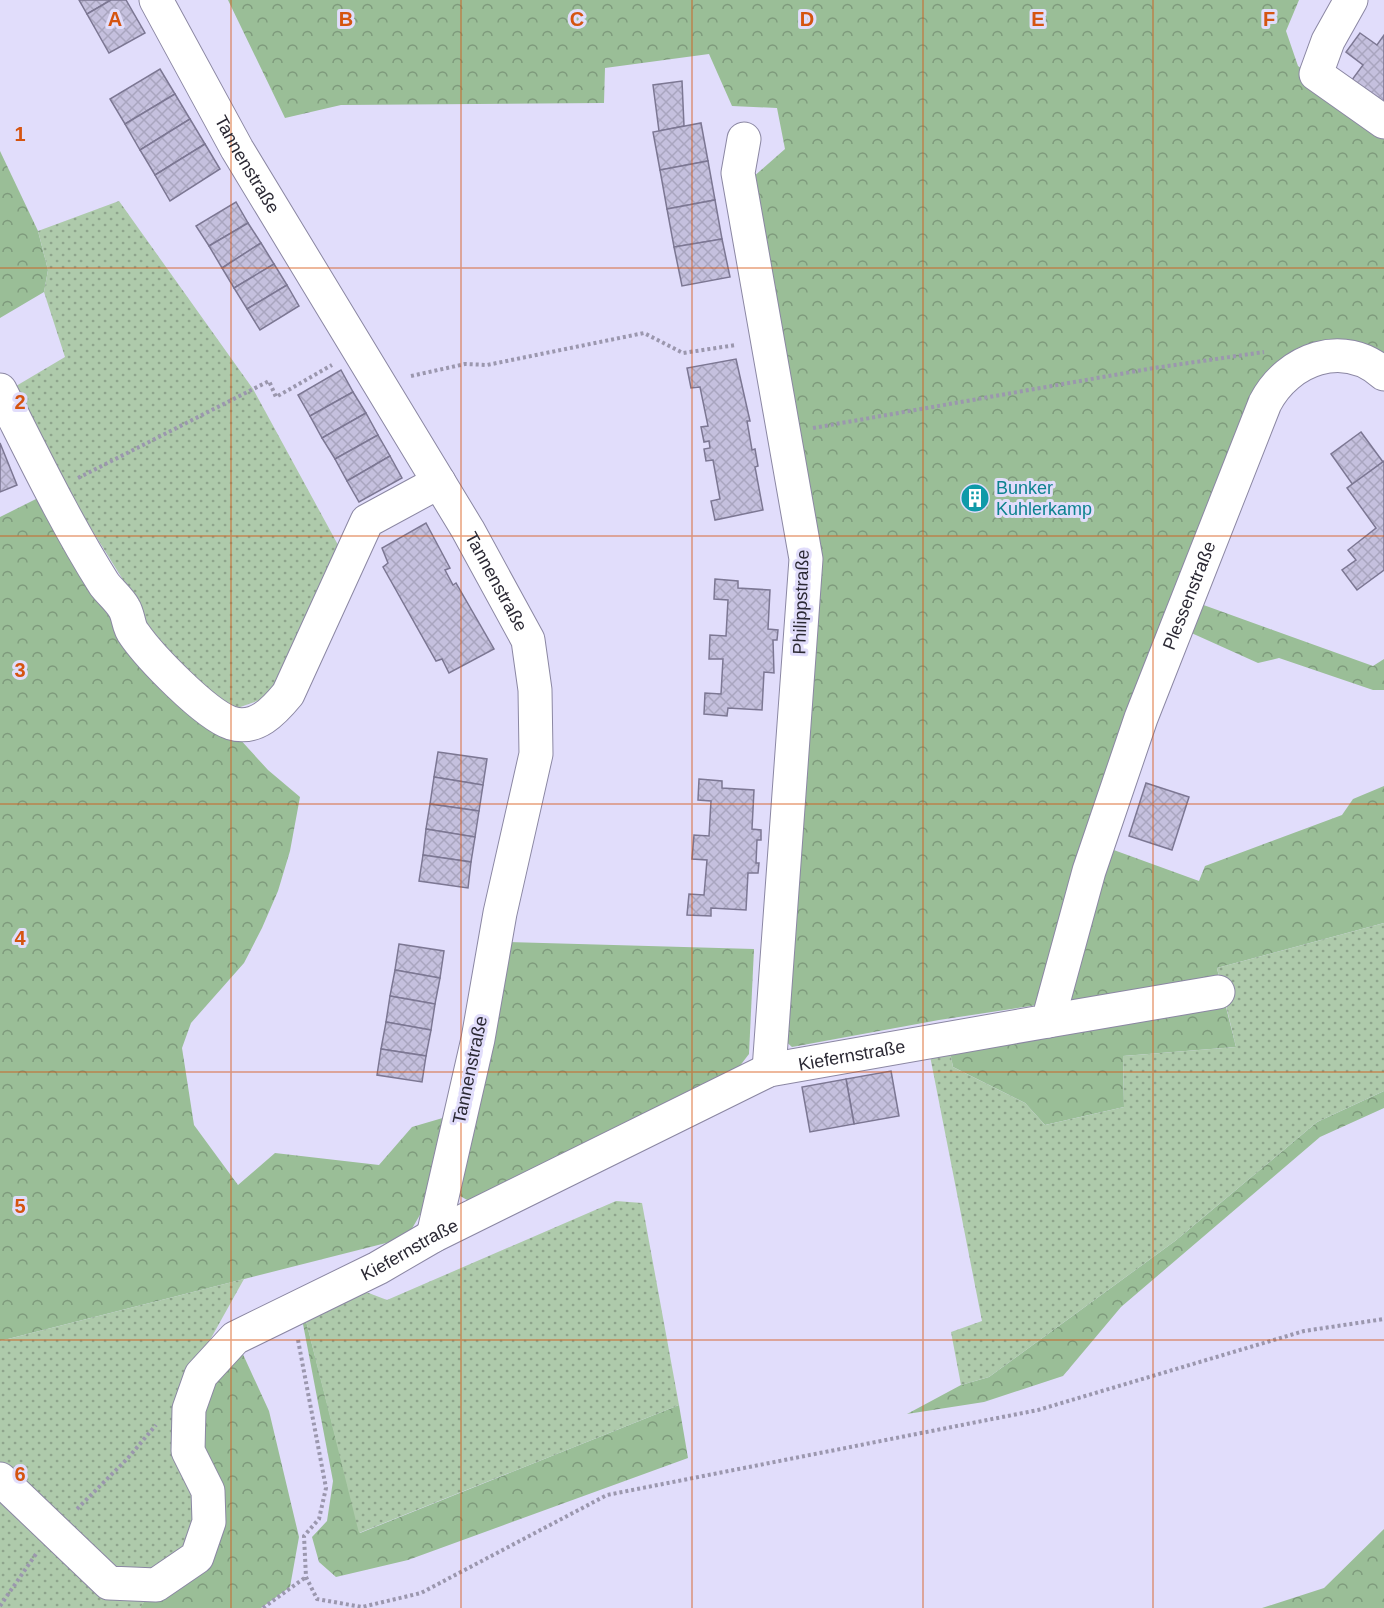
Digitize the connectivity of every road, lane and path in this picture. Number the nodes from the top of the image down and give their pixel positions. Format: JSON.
{"nodes":[{"id":1,"x":156,"y":0,"type":"edge"},
{"id":2,"x":1351,"y":0,"type":"edge"},
{"id":3,"x":1384,"y":122,"type":"edge"},
{"id":4,"x":744,"y":139,"type":"dead end"},
{"id":5,"x":766,"y":340,"type":"junction"},
{"id":6,"x":358,"y":349,"type":"junction"},
{"id":7,"x":1268,"y":351,"type":"dead end"},
{"id":8,"x":1384,"y":374,"type":"edge"},
{"id":9,"x":381,"y":386,"type":"junction"},
{"id":10,"x":0,"y":390,"type":"edge"},
{"id":11,"x":786,"y":433,"type":"junction"},
{"id":12,"x":438,"y":482,"type":"junction"},
{"id":13,"x":52,"y":491,"type":"junction"},
{"id":14,"x":1218,"y":992,"type":"dead end"},
{"id":15,"x":1048,"y":1021,"type":"junction"},
{"id":16,"x":769,"y":1070,"type":"junction"},
{"id":17,"x":433,"y":1236,"type":"junction"},
{"id":18,"x":292,"y":1310,"type":"junction"},
{"id":19,"x":1384,"y":1319,"type":"edge"},
{"id":20,"x":158,"y":1423,"type":"dead end"},
{"id":21,"x":0,"y":1479,"type":"edge"},
{"id":22,"x":54,"y":1528,"type":"junction"},
{"id":23,"x":306,"y":1577,"type":"junction"},
{"id":24,"x":0,"y":1606,"type":"edge"},
{"id":25,"x":263,"y":1608,"type":"edge"}],
"edges":[{"from":1,"to":6,"type":"street","name":"Tannenstraße"},
{"from":2,"to":3,"type":"street"},
{"from":4,"to":5,"type":"street","name":"Philippstraße"},
{"from":5,"to":9,"type":"path"},
{"from":5,"to":11,"type":"street","name":"Philippstraße"},
{"from":6,"to":9,"type":"street","name":"Tannenstraße"},
{"from":6,"to":13,"type":"path"},
{"from":7,"to":11,"type":"path"},
{"from":8,"to":15,"type":"street","name":"Plessenstraße"},
{"from":9,"to":12,"type":"street","name":"Tannenstraße"},
{"from":10,"to":13,"type":"street"},
{"from":11,"to":16,"type":"street","name":"Philippstraße"},
{"from":12,"to":13,"type":"street"},
{"from":12,"to":17,"type":"street","name":"Tannenstraße"},
{"from":14,"to":15,"type":"street","name":"Kiefernstraße"},
{"from":15,"to":16,"type":"street","name":"Kiefernstraße"},
{"from":16,"to":17,"type":"street","name":"Kiefernstraße"},
{"from":17,"to":18,"type":"street","name":"Kiefernstraße"},
{"from":18,"to":22,"type":"street","name":"Kiefernstraße"},
{"from":18,"to":23,"type":"path"},
{"from":19,"to":23,"type":"path"},
{"from":20,"to":22,"type":"path"},
{"from":21,"to":22,"type":"street","name":"Kiefernstraße"},
{"from":22,"to":24,"type":"path"},
{"from":23,"to":25,"type":"path"}]}
